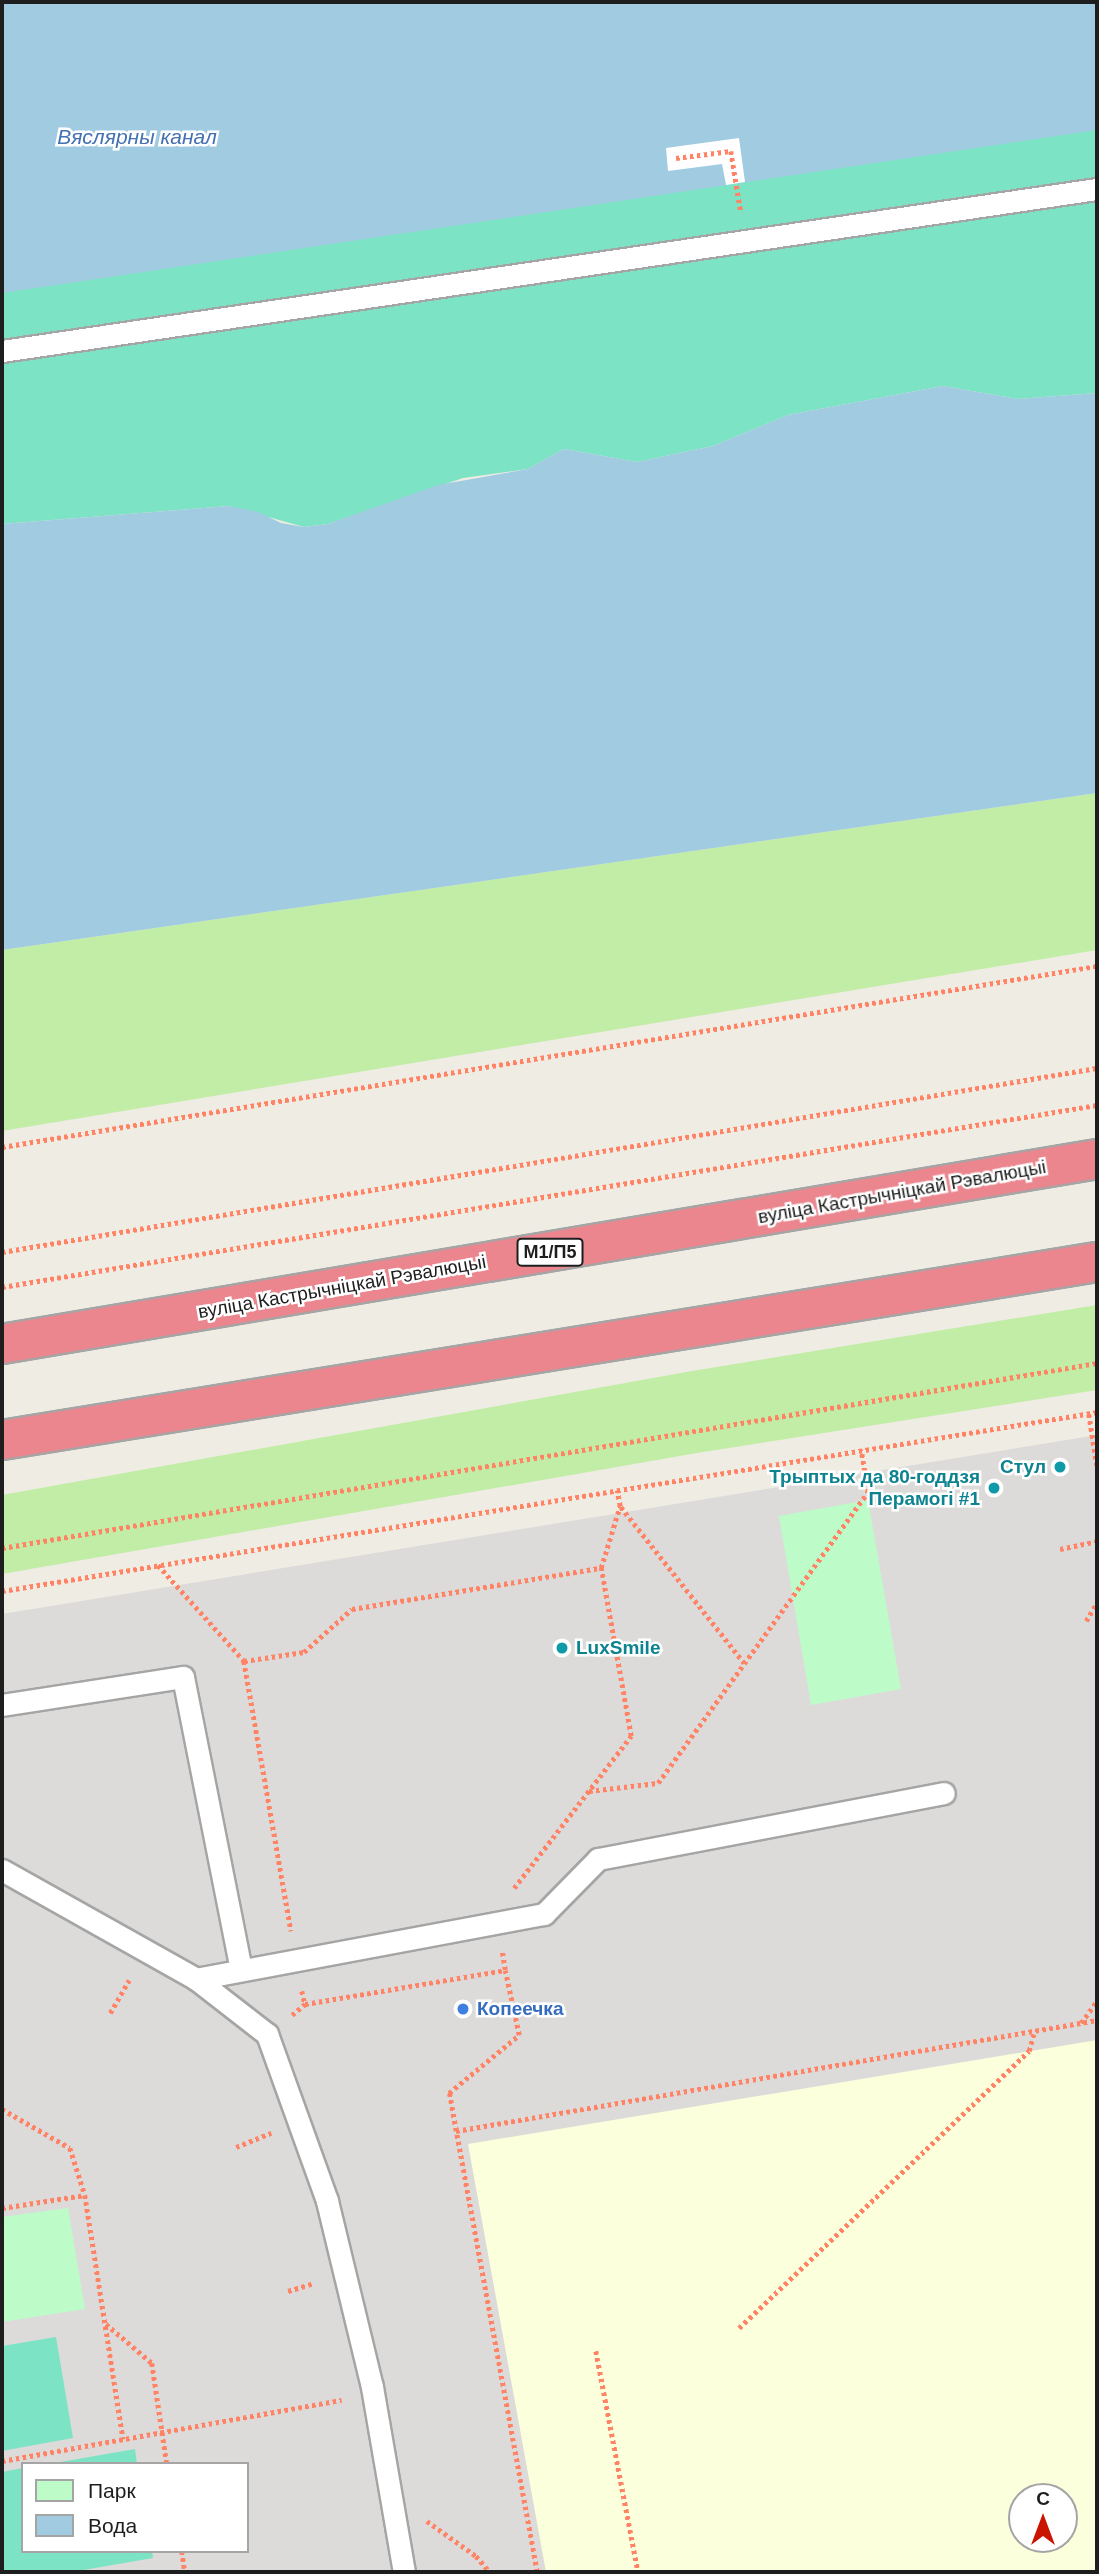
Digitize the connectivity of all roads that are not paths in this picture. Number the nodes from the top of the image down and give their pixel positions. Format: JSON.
{"nodes":[{"id":1,"x":1097,"y":189,"type":"edge"},
{"id":2,"x":2,"y":351,"type":"edge"},
{"id":3,"x":1097,"y":1159,"type":"edge"},
{"id":4,"x":1097,"y":1262,"type":"edge"},
{"id":5,"x":2,"y":1344,"type":"edge"},
{"id":6,"x":2,"y":1440,"type":"edge"},
{"id":7,"x":2,"y":1705,"type":"edge"},
{"id":8,"x":944,"y":1793,"type":"dead end"},
{"id":9,"x":2,"y":1870,"type":"edge"},
{"id":10,"x":241,"y":1969,"type":"junction"},
{"id":11,"x":196,"y":1979,"type":"junction"},
{"id":12,"x":404,"y":2572,"type":"edge"}],
"edges":[{"from":1,"to":2,"type":"lane"},
{"from":3,"to":5,"type":"highway","name":"вуліца Кастрычніцкай Рэвалюцыі","number":"М1/П5"},
{"from":4,"to":6,"type":"highway"},
{"from":7,"to":10,"type":"lane"},
{"from":8,"to":10,"type":"lane"},
{"from":9,"to":11,"type":"lane"},
{"from":10,"to":11,"type":"lane"},
{"from":11,"to":12,"type":"lane"}]}
